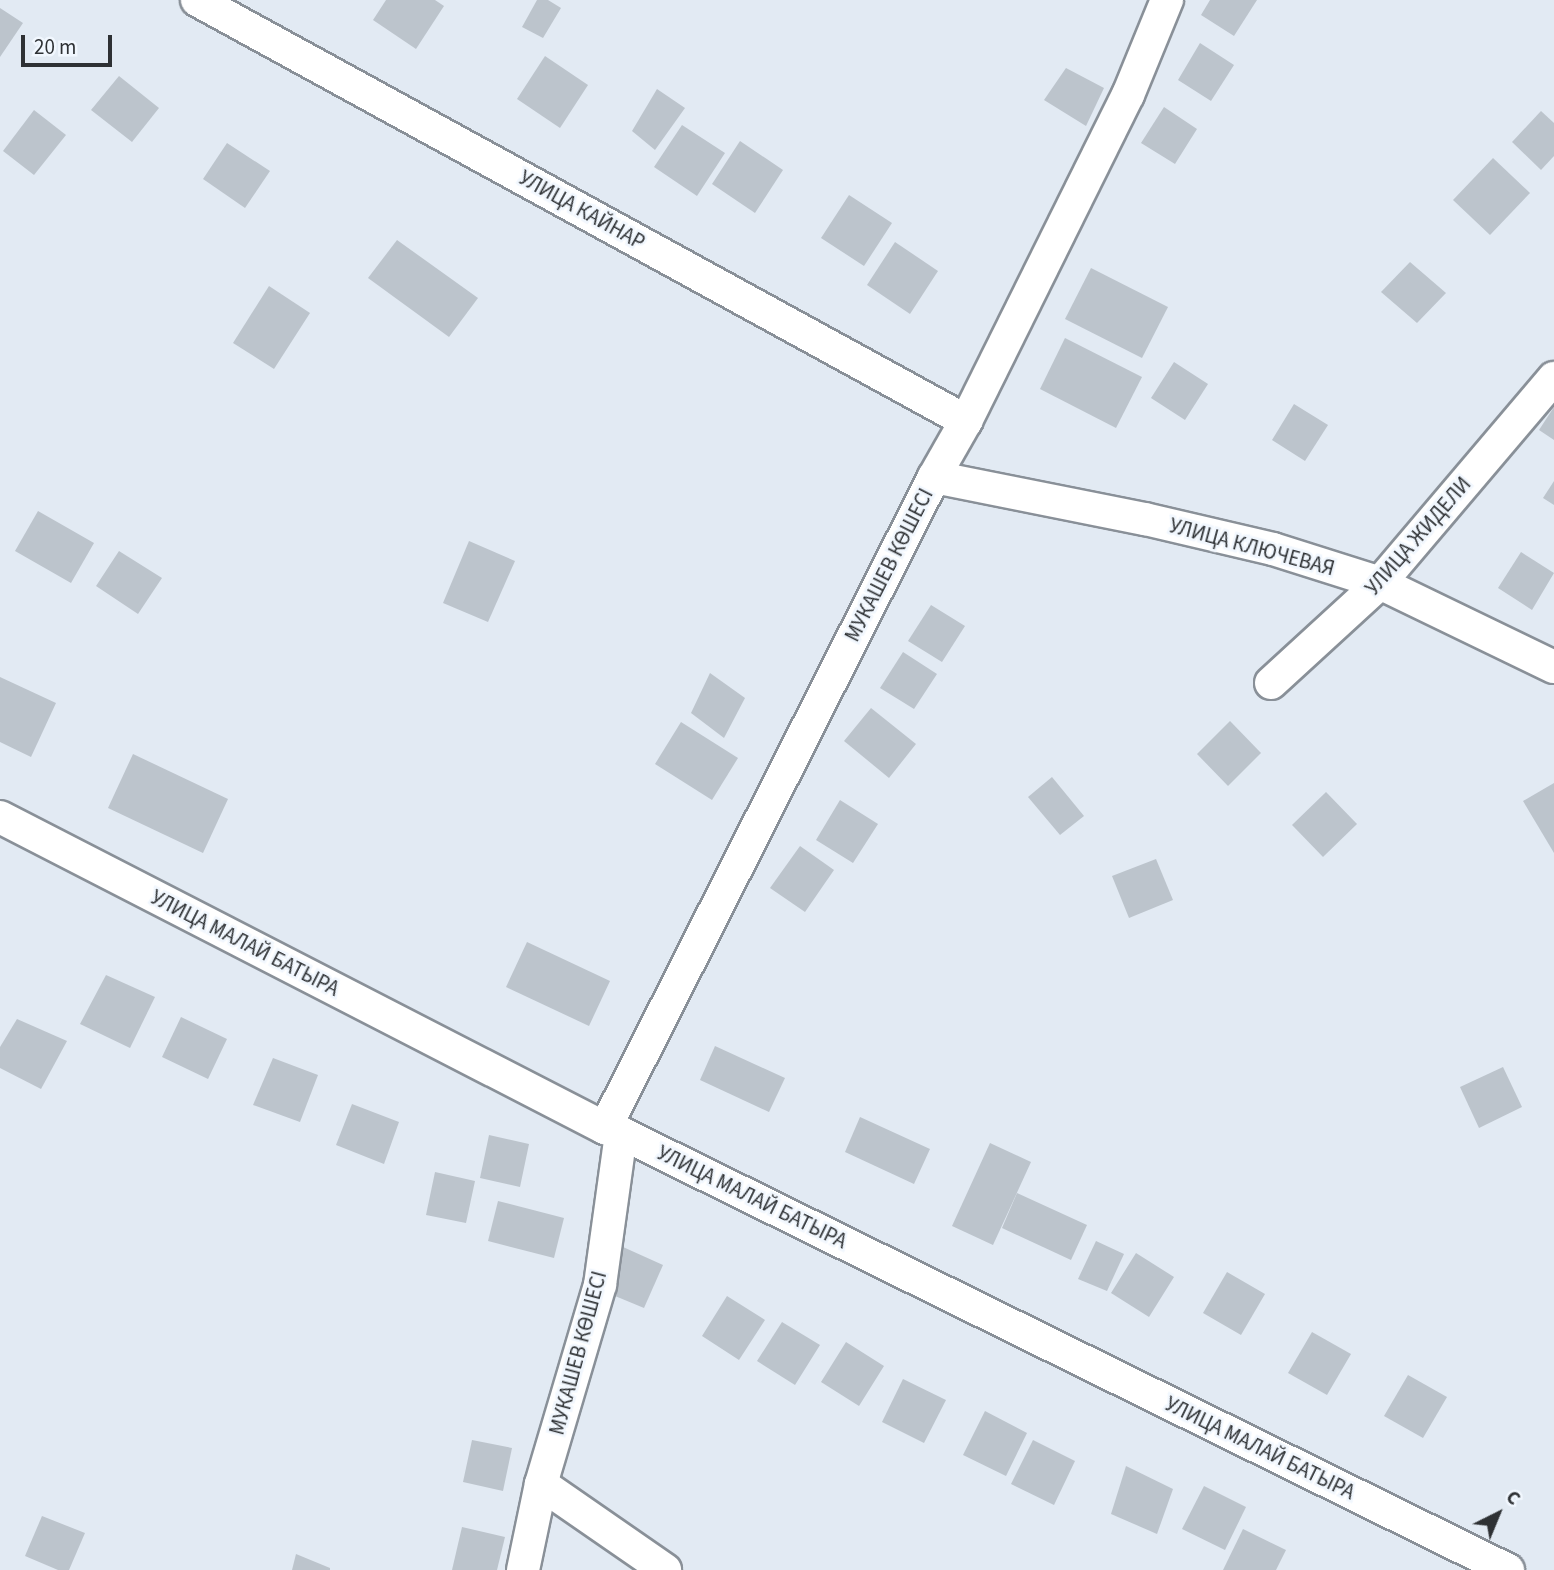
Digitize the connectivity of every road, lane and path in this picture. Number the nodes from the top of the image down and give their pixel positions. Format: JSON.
{"nodes":[{"id":1,"x":197,"y":0,"type":"edge"},
{"id":2,"x":1167,"y":0,"type":"edge"},
{"id":3,"x":1554,"y":378,"type":"edge"},
{"id":4,"x":966,"y":421,"type":"junction"},
{"id":5,"x":934,"y":477,"type":"junction"},
{"id":6,"x":1380,"y":583,"type":"junction"},
{"id":7,"x":1554,"y":667,"type":"edge"},
{"id":8,"x":1271,"y":683,"type":"dead end"},
{"id":9,"x":0,"y":817,"type":"edge"},
{"id":10,"x":612,"y":1130,"type":"junction"},
{"id":11,"x":541,"y":1484,"type":"junction"},
{"id":12,"x":523,"y":1570,"type":"edge"},
{"id":13,"x":665,"y":1570,"type":"edge"},
{"id":14,"x":1508,"y":1570,"type":"edge"}],
"edges":[{"from":1,"to":4,"type":"street","name":"УЛИЦА КАЙНАР"},
{"from":2,"to":4,"type":"street","name":"МУКАШЕВ КӨШЕСІ"},
{"from":3,"to":6,"type":"street","name":"УЛИЦА ЖИДЕЛИ"},
{"from":4,"to":5,"type":"street","name":"МУКАШЕВ КӨШЕСІ"},
{"from":5,"to":6,"type":"street","name":"УЛИЦА КЛЮЧЕВАЯ"},
{"from":5,"to":10,"type":"street","name":"МУКАШЕВ КӨШЕСІ"},
{"from":6,"to":7,"type":"street","name":"УЛИЦА КЛЮЧЕВАЯ"},
{"from":6,"to":8,"type":"street","name":"УЛИЦА ЖИДЕЛИ"},
{"from":9,"to":10,"type":"street","name":"УЛИЦА МАЛАЙ БАТЫРА"},
{"from":10,"to":11,"type":"street","name":"МУКАШЕВ КӨШЕСІ"},
{"from":10,"to":14,"type":"street","name":"УЛИЦА МАЛАЙ БАТЫРА"},
{"from":11,"to":12,"type":"street","name":"МУКАШЕВ КӨШЕСІ"},
{"from":11,"to":13,"type":"street"}]}
